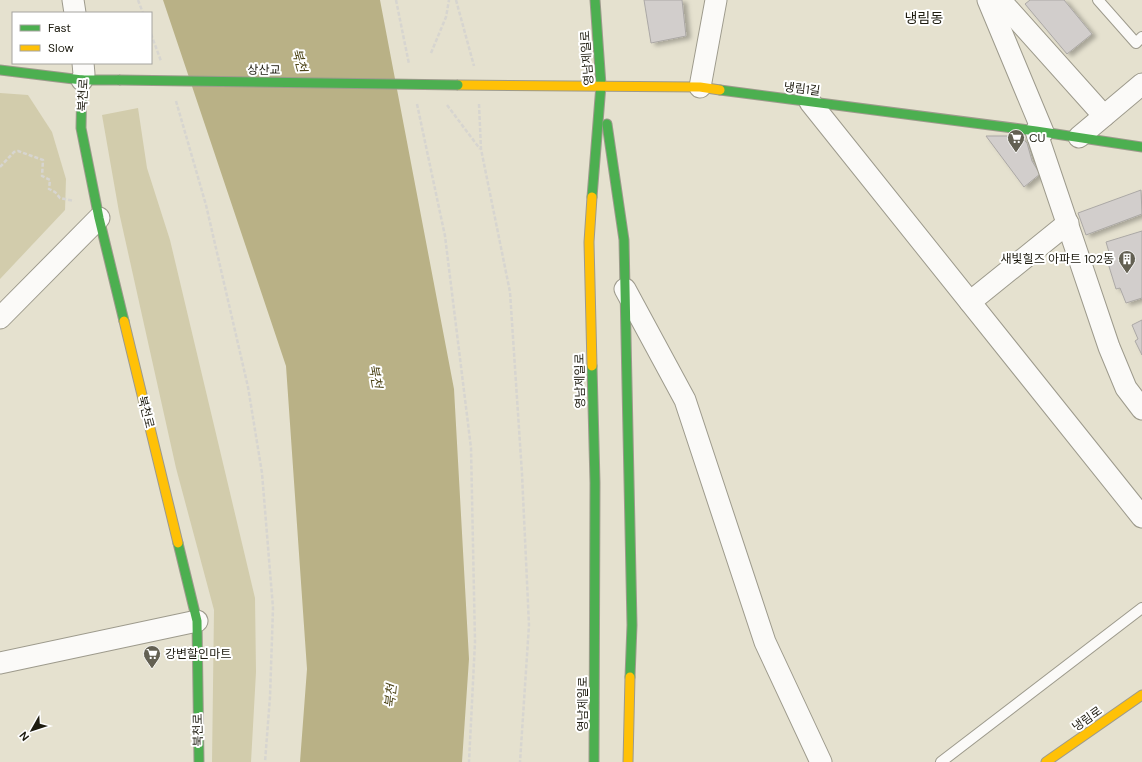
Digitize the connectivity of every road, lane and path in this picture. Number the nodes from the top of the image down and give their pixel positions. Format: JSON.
{"nodes":[{"id":1,"x":72,"y":0,"type":"edge"},
{"id":2,"x":138,"y":0,"type":"edge"},
{"id":3,"x":396,"y":0,"type":"edge"},
{"id":4,"x":449,"y":0,"type":"edge"},
{"id":5,"x":456,"y":0,"type":"edge"},
{"id":6,"x":595,"y":0,"type":"edge"},
{"id":7,"x":716,"y":0,"type":"edge"},
{"id":8,"x":998,"y":0,"type":"edge"},
{"id":9,"x":1098,"y":0,"type":"edge"},
{"id":10,"x":75,"y":12,"type":"edge"},
{"id":11,"x":143,"y":12,"type":"edge"},
{"id":12,"x":152,"y":37,"type":"edge"},
{"id":13,"x":1142,"y":37,"type":"edge"},
{"id":14,"x":432,"y":53,"type":"dead end"},
{"id":15,"x":162,"y":64,"type":"dead end"},
{"id":16,"x":410,"y":66,"type":"dead end"},
{"id":17,"x":0,"y":70,"type":"edge"},
{"id":18,"x":83,"y":71,"type":"edge"},
{"id":19,"x":479,"y":84,"type":"junction"},
{"id":20,"x":1142,"y":84,"type":"edge"},
{"id":21,"x":458,"y":85,"type":"joint"},
{"id":22,"x":602,"y":86,"type":"junction"},
{"id":23,"x":700,"y":87,"type":"junction"},
{"id":24,"x":173,"y":94,"type":"dead end"},
{"id":25,"x":416,"y":97,"type":"dead end"},
{"id":26,"x":443,"y":98,"type":"dead end"},
{"id":27,"x":810,"y":102,"type":"junction"},
{"id":28,"x":1104,"y":116,"type":"junction"},
{"id":29,"x":1040,"y":131,"type":"junction"},
{"id":30,"x":1079,"y":137,"type":"junction"},
{"id":31,"x":1142,"y":147,"type":"edge"},
{"id":32,"x":481,"y":149,"type":"junction"},
{"id":33,"x":0,"y":167,"type":"edge"},
{"id":34,"x":1068,"y":223,"type":"junction"},
{"id":35,"x":93,"y":225,"type":"junction"},
{"id":36,"x":625,"y":289,"type":"junction"},
{"id":37,"x":970,"y":302,"type":"junction"},
{"id":38,"x":0,"y":318,"type":"edge"},
{"id":39,"x":1142,"y":409,"type":"edge"},
{"id":40,"x":1142,"y":517,"type":"edge"},
{"id":41,"x":1142,"y":608,"type":"edge"},
{"id":42,"x":197,"y":621,"type":"junction"},
{"id":43,"x":0,"y":663,"type":"edge"},
{"id":44,"x":1142,"y":695,"type":"edge"},
{"id":45,"x":199,"y":762,"type":"edge"},
{"id":46,"x":265,"y":762,"type":"edge"},
{"id":47,"x":470,"y":762,"type":"edge"},
{"id":48,"x":520,"y":762,"type":"edge"},
{"id":49,"x":594,"y":762,"type":"edge"},
{"id":50,"x":628,"y":762,"type":"edge"},
{"id":51,"x":821,"y":762,"type":"edge"},
{"id":52,"x":940,"y":762,"type":"edge"},
{"id":53,"x":1046,"y":762,"type":"edge"}],
"edges":[{"from":1,"to":10,"type":"street"},
{"from":2,"to":11,"type":"path"},
{"from":3,"to":16,"type":"path"},
{"from":4,"to":14,"type":"path"},
{"from":5,"to":19,"type":"path"},
{"from":6,"to":22,"type":"street","name":"영남제일로"},
{"from":7,"to":23,"type":"street"},
{"from":8,"to":28,"type":"street"},
{"from":8,"to":29,"type":"street"},
{"from":9,"to":13,"type":"lane"},
{"from":12,"to":15,"type":"path"},
{"from":17,"to":18,"type":"street","name":"상산교"},
{"from":18,"to":21,"type":"street","name":"상산교","bridge":true},
{"from":18,"to":35,"type":"street","name":"북천로"},
{"from":19,"to":21,"type":"street","name":"냉림1길"},
{"from":19,"to":22,"type":"street","name":"냉림1길"},
{"from":19,"to":32,"type":"path"},
{"from":20,"to":28,"type":"street"},
{"from":22,"to":23,"type":"street","name":"냉림1길"},
{"from":22,"to":36,"type":"street"},
{"from":22,"to":49,"type":"street","name":"영남제일로"},
{"from":23,"to":27,"type":"street","name":"냉림1길"},
{"from":24,"to":46,"type":"path"},
{"from":25,"to":47,"type":"path"},
{"from":26,"to":32,"type":"path"},
{"from":27,"to":29,"type":"street","name":"냉림1길"},
{"from":27,"to":37,"type":"street"},
{"from":28,"to":30,"type":"street"},
{"from":29,"to":30,"type":"street","name":"냉림1길"},
{"from":29,"to":34,"type":"street"},
{"from":30,"to":31,"type":"street","name":"냉림1길"},
{"from":32,"to":48,"type":"path"},
{"from":33,"to":35,"type":"path"},
{"from":34,"to":37,"type":"street"},
{"from":34,"to":39,"type":"street"},
{"from":35,"to":38,"type":"street"},
{"from":35,"to":42,"type":"street","name":"북천로"},
{"from":36,"to":50,"type":"street"},
{"from":36,"to":51,"type":"street"},
{"from":37,"to":40,"type":"street"},
{"from":41,"to":52,"type":"lane"},
{"from":42,"to":43,"type":"street"},
{"from":42,"to":45,"type":"street","name":"북천로"},
{"from":44,"to":53,"type":"street","name":"냉림로"}]}
